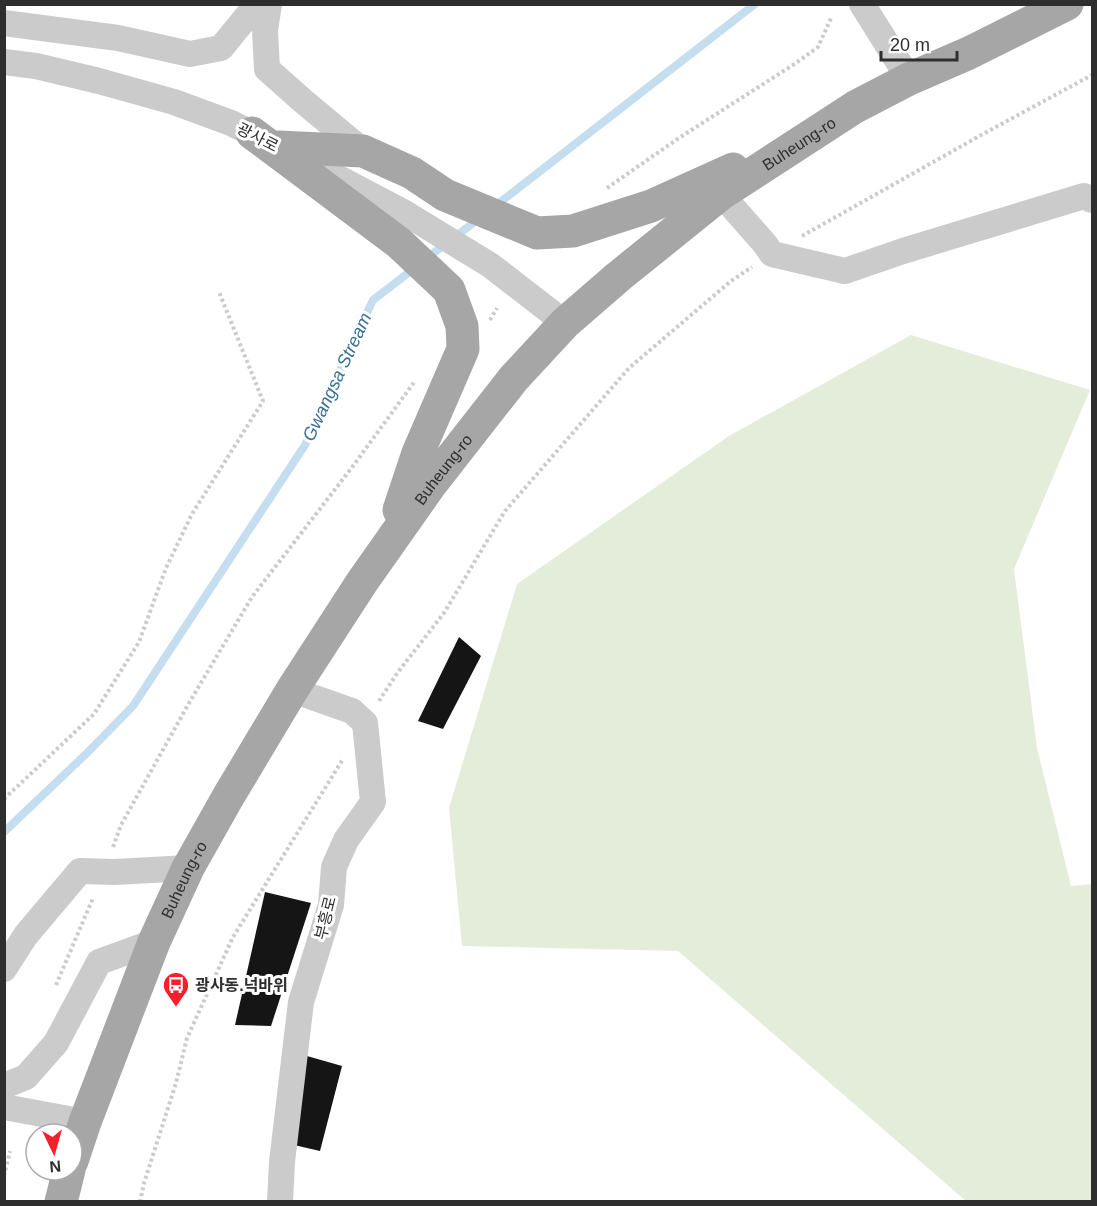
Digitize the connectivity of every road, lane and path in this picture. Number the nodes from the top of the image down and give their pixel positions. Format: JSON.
{"nodes":[{"id":1,"x":255,"y":4,"type":"edge"},
{"id":2,"x":269,"y":4,"type":"edge"},
{"id":3,"x":862,"y":4,"type":"edge"},
{"id":4,"x":1067,"y":4,"type":"edge"},
{"id":5,"x":832,"y":16,"type":"dead end"},
{"id":6,"x":4,"y":23,"type":"edge"},
{"id":7,"x":4,"y":63,"type":"edge"},
{"id":8,"x":1092,"y":75,"type":"edge"},
{"id":9,"x":909,"y":79,"type":"junction"},
{"id":10,"x":809,"y":136,"type":"junction"},
{"id":11,"x":265,"y":140,"type":"junction"},
{"id":12,"x":363,"y":151,"type":"junction"},
{"id":13,"x":602,"y":192,"type":"dead end"},
{"id":14,"x":721,"y":194,"type":"junction"},
{"id":15,"x":1092,"y":200,"type":"edge"},
{"id":16,"x":402,"y":228,"type":"junction"},
{"id":17,"x":772,"y":254,"type":"junction"},
{"id":18,"x":219,"y":292,"type":"dead end"},
{"id":19,"x":497,"y":308,"type":"dead end"},
{"id":20,"x":565,"y":322,"type":"junction"},
{"id":21,"x":488,"y":323,"type":"dead end"},
{"id":22,"x":416,"y":380,"type":"dead end"},
{"id":23,"x":387,"y":546,"type":"junction"},
{"id":24,"x":292,"y":690,"type":"junction"},
{"id":25,"x":364,"y":723,"type":"junction"},
{"id":26,"x":4,"y":799,"type":"edge"},
{"id":27,"x":188,"y":868,"type":"junction"},
{"id":28,"x":103,"y":872,"type":"junction"},
{"id":29,"x":154,"y":942,"type":"junction"},
{"id":30,"x":4,"y":969,"type":"edge"},
{"id":31,"x":52,"y":992,"type":"dead end"},
{"id":32,"x":4,"y":1086,"type":"edge"},
{"id":33,"x":4,"y":1107,"type":"edge"},
{"id":34,"x":85,"y":1122,"type":"junction"},
{"id":35,"x":84,"y":1125,"type":"edge"},
{"id":36,"x":10,"y":1151,"type":"dead end"},
{"id":37,"x":4,"y":1176,"type":"edge"},
{"id":38,"x":66,"y":1182,"type":"edge"},
{"id":39,"x":61,"y":1202,"type":"edge"},
{"id":40,"x":140,"y":1202,"type":"edge"},
{"id":41,"x":280,"y":1202,"type":"edge"}],
"edges":[{"from":1,"to":6,"type":"street"},
{"from":2,"to":12,"type":"street"},
{"from":3,"to":9,"type":"street"},
{"from":4,"to":9,"type":"main road","name":"Buheung-ro"},
{"from":5,"to":13,"type":"path"},
{"from":7,"to":11,"type":"street","name":"광사로"},
{"from":8,"to":17,"type":"path"},
{"from":9,"to":10,"type":"main road","name":"Buheung-ro"},
{"from":10,"to":12,"type":"main road"},
{"from":10,"to":14,"type":"main road","name":"Buheung-ro"},
{"from":11,"to":12,"type":"main road"},
{"from":11,"to":16,"type":"main road"},
{"from":14,"to":17,"type":"street"},
{"from":14,"to":20,"type":"main road","name":"Buheung-ro"},
{"from":15,"to":17,"type":"street"},
{"from":16,"to":20,"type":"street"},
{"from":16,"to":23,"type":"main road"},
{"from":17,"to":25,"type":"path"},
{"from":18,"to":26,"type":"path"},
{"from":19,"to":21,"type":"path"},
{"from":20,"to":23,"type":"main road","name":"Buheung-ro"},
{"from":22,"to":28,"type":"path"},
{"from":23,"to":24,"type":"main road","name":"Buheung-ro"},
{"from":24,"to":25,"type":"street"},
{"from":24,"to":27,"type":"main road","name":"Buheung-ro"},
{"from":25,"to":40,"type":"path"},
{"from":25,"to":41,"type":"street","name":"부흥로"},
{"from":27,"to":28,"type":"street"},
{"from":27,"to":29,"type":"main road","name":"Buheung-ro"},
{"from":28,"to":30,"type":"street"},
{"from":28,"to":31,"type":"path"},
{"from":29,"to":32,"type":"street"},
{"from":29,"to":34,"type":"main road","name":"Buheung-ro"},
{"from":33,"to":34,"type":"street"},
{"from":34,"to":35,"type":"main road","name":"Buheung-ro"},
{"from":36,"to":37,"type":"path"},
{"from":38,"to":39,"type":"main road"}]}
